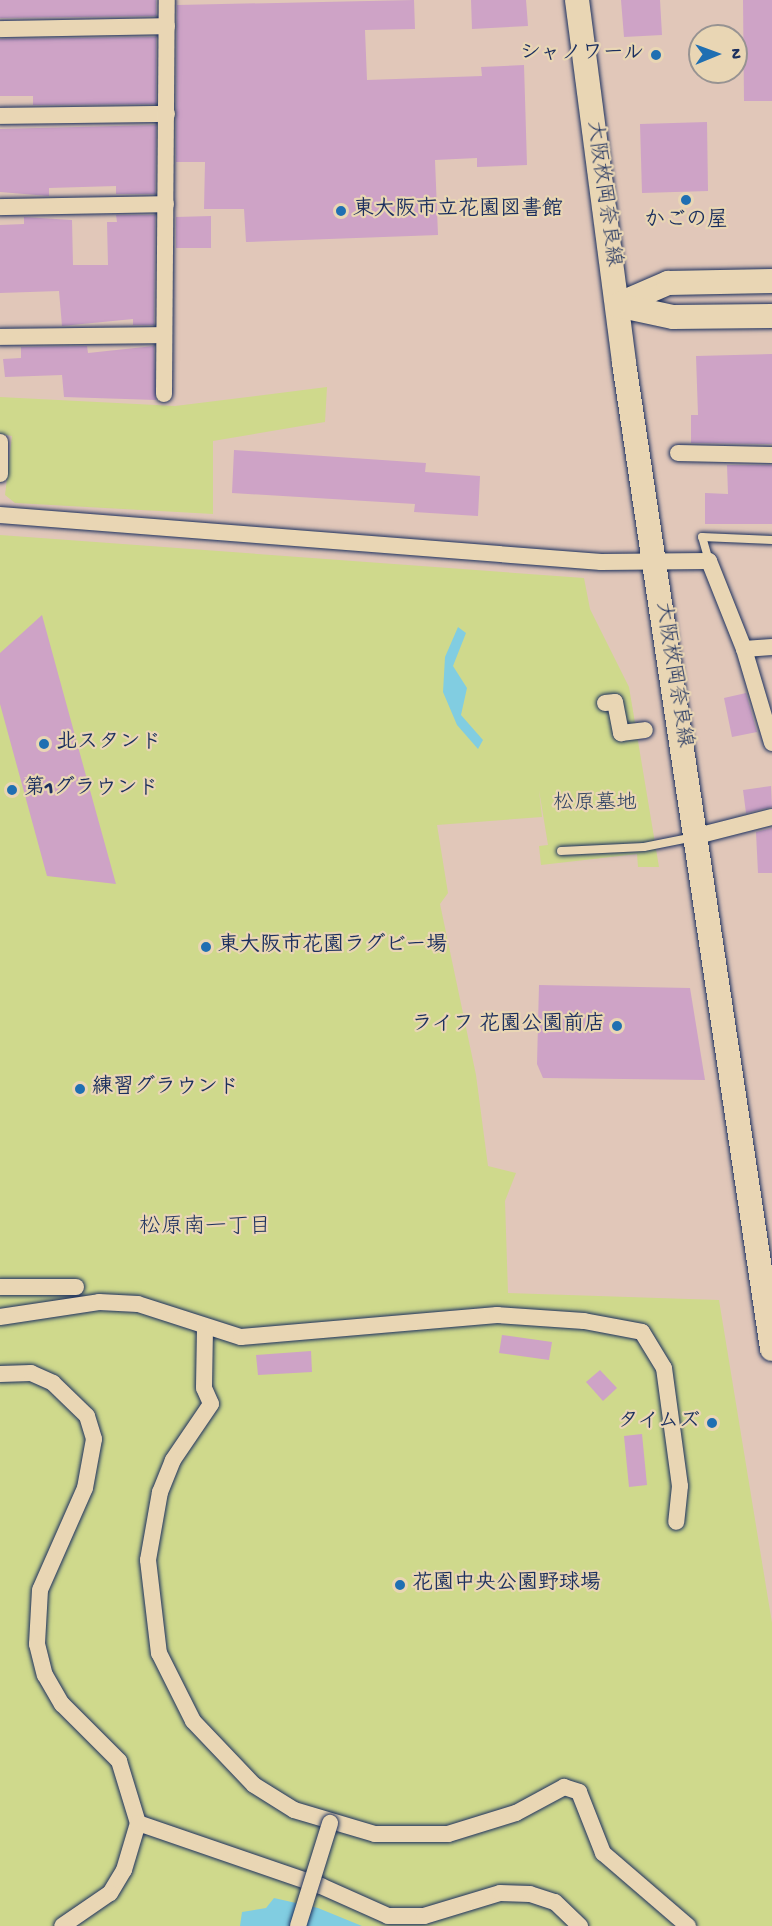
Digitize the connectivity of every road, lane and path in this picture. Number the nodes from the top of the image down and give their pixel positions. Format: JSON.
{"nodes":[{"id":1,"x":167,"y":0,"type":"edge"},
{"id":2,"x":577,"y":0,"type":"edge"},
{"id":3,"x":167,"y":26,"type":"junction"},
{"id":4,"x":0,"y":29,"type":"edge"},
{"id":5,"x":167,"y":114,"type":"junction"},
{"id":6,"x":0,"y":116,"type":"edge"},
{"id":7,"x":166,"y":204,"type":"junction"},
{"id":8,"x":0,"y":207,"type":"edge"},
{"id":9,"x":772,"y":280,"type":"edge"},
{"id":10,"x":617,"y":304,"type":"junction"},
{"id":11,"x":772,"y":316,"type":"edge"},
{"id":12,"x":164,"y":335,"type":"junction"},
{"id":13,"x":0,"y":337,"type":"edge"},
{"id":14,"x":164,"y":394,"type":"dead end"},
{"id":15,"x":0,"y":442,"type":"edge"},
{"id":16,"x":678,"y":453,"type":"dead end"},
{"id":17,"x":772,"y":455,"type":"edge"},
{"id":18,"x":0,"y":474,"type":"edge"},
{"id":19,"x":0,"y":515,"type":"edge"},
{"id":20,"x":772,"y":540,"type":"edge"},
{"id":21,"x":709,"y":561,"type":"junction"},
{"id":22,"x":654,"y":563,"type":"junction"},
{"id":23,"x":772,"y":647,"type":"edge"},
{"id":24,"x":744,"y":650,"type":"junction"},
{"id":25,"x":605,"y":703,"type":"dead end"},
{"id":26,"x":645,"y":729,"type":"dead end"},
{"id":27,"x":772,"y":743,"type":"edge"},
{"id":28,"x":772,"y":817,"type":"edge"},
{"id":29,"x":697,"y":836,"type":"junction"},
{"id":30,"x":561,"y":851,"type":"dead end"},
{"id":31,"x":0,"y":1287,"type":"edge"},
{"id":32,"x":76,"y":1287,"type":"dead end"},
{"id":33,"x":0,"y":1317,"type":"edge"},
{"id":34,"x":205,"y":1329,"type":"junction"},
{"id":35,"x":772,"y":1349,"type":"edge"},
{"id":36,"x":0,"y":1374,"type":"edge"},
{"id":37,"x":676,"y":1522,"type":"dead end"},
{"id":38,"x":138,"y":1823,"type":"junction"},
{"id":39,"x":330,"y":1823,"type":"junction"},
{"id":40,"x":62,"y":1926,"type":"edge"},
{"id":41,"x":298,"y":1926,"type":"edge"},
{"id":42,"x":580,"y":1926,"type":"edge"},
{"id":43,"x":688,"y":1926,"type":"edge"}],
"edges":[{"from":1,"to":3,"type":"street"},
{"from":2,"to":10,"type":"main road","name":"大阪枚岡奈良線"},
{"from":3,"to":4,"type":"street"},
{"from":3,"to":5,"type":"street"},
{"from":5,"to":6,"type":"street"},
{"from":5,"to":7,"type":"street"},
{"from":7,"to":8,"type":"street"},
{"from":7,"to":12,"type":"street"},
{"from":9,"to":10,"type":"main road"},
{"from":10,"to":11,"type":"main road"},
{"from":10,"to":22,"type":"main road","name":"大阪枚岡奈良線"},
{"from":12,"to":13,"type":"street"},
{"from":12,"to":14,"type":"street"},
{"from":15,"to":18,"type":"street"},
{"from":16,"to":17,"type":"street"},
{"from":19,"to":22,"type":"street"},
{"from":20,"to":21,"type":"lane"},
{"from":21,"to":22,"type":"street"},
{"from":21,"to":24,"type":"street"},
{"from":22,"to":29,"type":"main road","name":"大阪枚岡奈良線"},
{"from":23,"to":24,"type":"street"},
{"from":24,"to":27,"type":"street"},
{"from":25,"to":26,"type":"street"},
{"from":28,"to":29,"type":"street"},
{"from":29,"to":30,"type":"lane"},
{"from":29,"to":35,"type":"main road","name":"大阪枚岡奈良線"},
{"from":31,"to":32,"type":"street"},
{"from":33,"to":34,"type":"street"},
{"from":34,"to":37,"type":"street"},
{"from":34,"to":39,"type":"street"},
{"from":36,"to":38,"type":"street"},
{"from":38,"to":40,"type":"street"},
{"from":38,"to":42,"type":"street"},
{"from":39,"to":41,"type":"street","bridge":true},
{"from":39,"to":43,"type":"street"}]}
